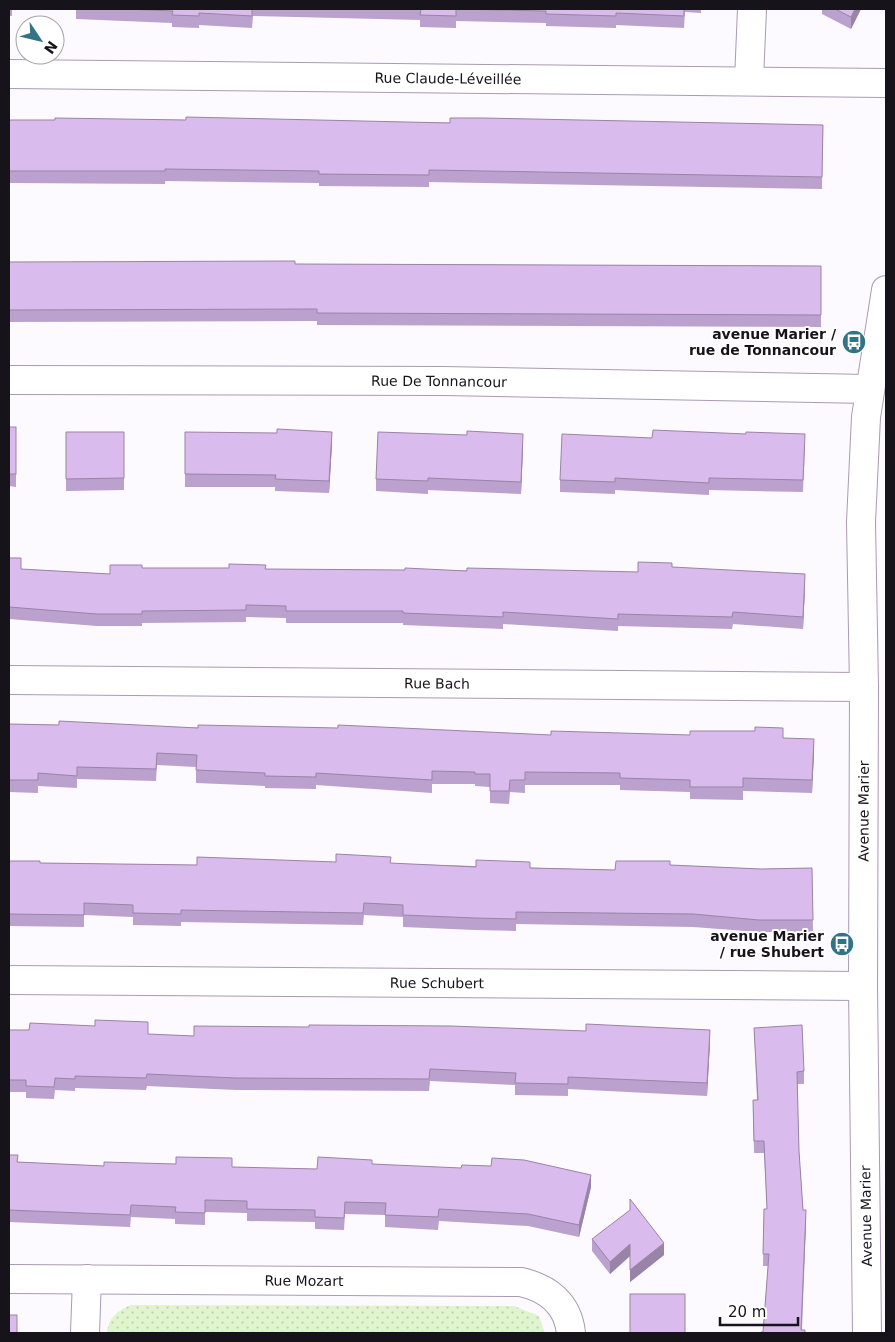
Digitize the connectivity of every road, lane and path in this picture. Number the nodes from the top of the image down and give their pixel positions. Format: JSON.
{"nodes":[{"id":1,"x":752,"y":9,"type":"edge"},
{"id":2,"x":9,"y":74,"type":"edge"},
{"id":3,"x":750,"y":80,"type":"junction"},
{"id":4,"x":886,"y":83,"type":"edge"},
{"id":5,"x":886,"y":290,"type":"edge"},
{"id":6,"x":9,"y":380,"type":"edge"},
{"id":7,"x":869,"y":389,"type":"junction"},
{"id":8,"x":9,"y":680,"type":"edge"},
{"id":9,"x":864,"y":687,"type":"junction"},
{"id":10,"x":9,"y":980,"type":"edge"},
{"id":11,"x":863,"y":986,"type":"junction"},
{"id":12,"x":9,"y":1279,"type":"edge"},
{"id":13,"x":87,"y":1279,"type":"junction"},
{"id":14,"x":85,"y":1333,"type":"edge"},
{"id":15,"x":571,"y":1333,"type":"edge"},
{"id":16,"x":867,"y":1333,"type":"edge"}],
"edges":[{"from":1,"to":3,"type":"street"},
{"from":2,"to":3,"type":"street","name":"Rue Claude-Léveillée"},
{"from":3,"to":4,"type":"street","name":"Rue Claude-Léveillée"},
{"from":5,"to":7,"type":"street","name":"Avenue Marier"},
{"from":6,"to":7,"type":"street","name":"Rue De Tonnancour"},
{"from":7,"to":9,"type":"street","name":"Avenue Marier"},
{"from":8,"to":9,"type":"street","name":"Rue Bach"},
{"from":9,"to":11,"type":"street","name":"Avenue Marier"},
{"from":10,"to":11,"type":"street","name":"Rue Schubert"},
{"from":11,"to":16,"type":"street","name":"Avenue Marier"},
{"from":12,"to":13,"type":"street","name":"Rue Mozart"},
{"from":13,"to":14,"type":"street"},
{"from":13,"to":15,"type":"street","name":"Rue Mozart"}]}
